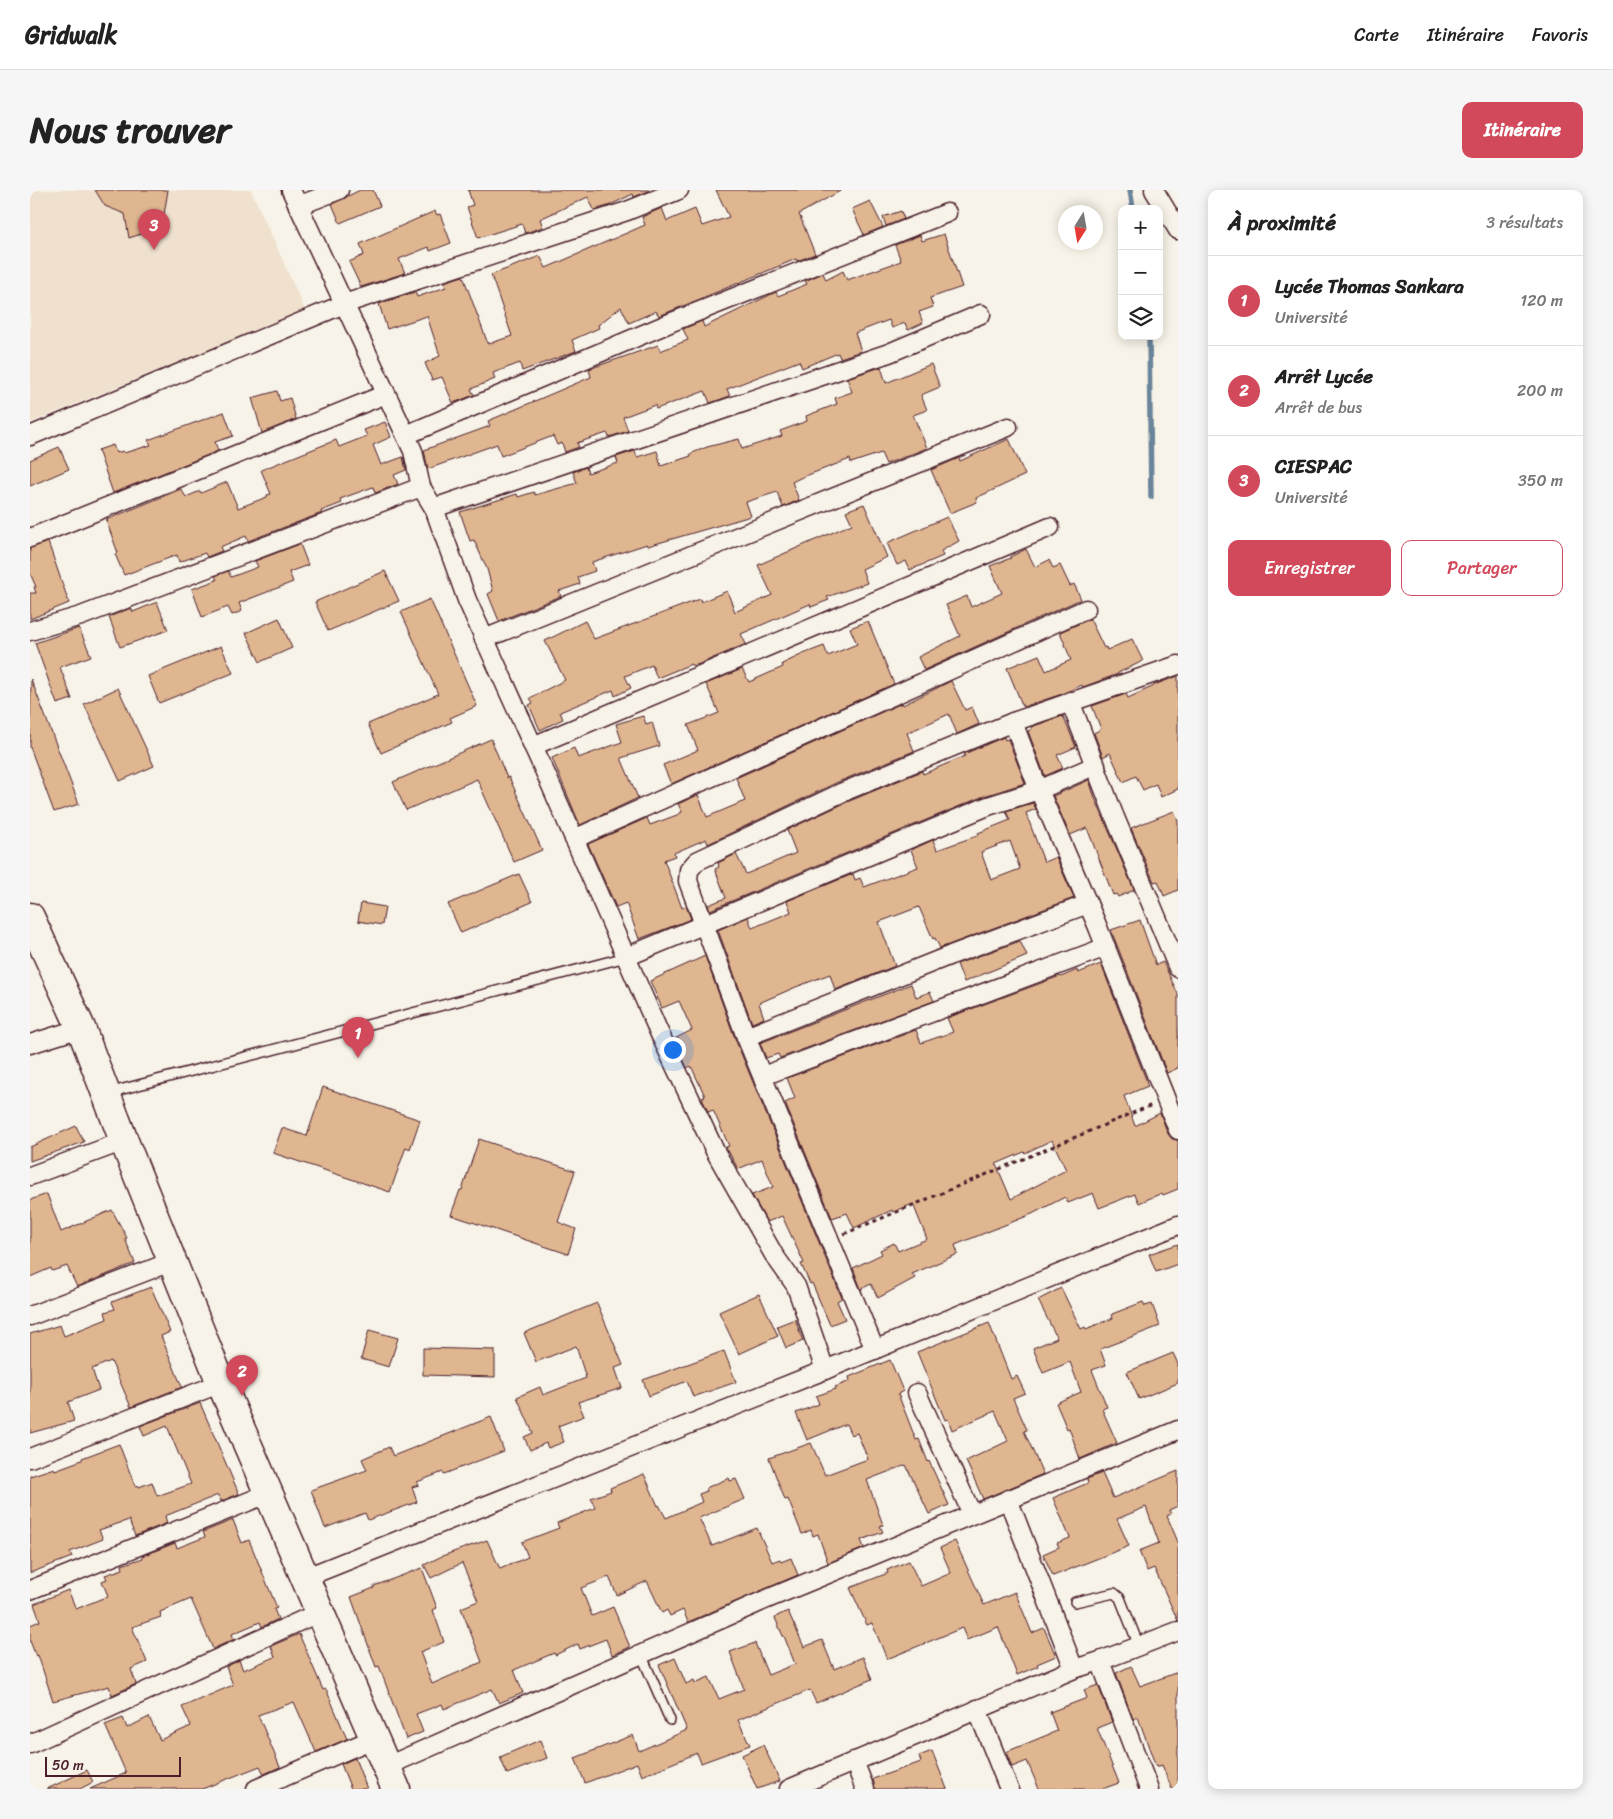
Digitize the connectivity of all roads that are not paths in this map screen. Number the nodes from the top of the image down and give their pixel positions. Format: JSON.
{"nodes":[{"id":1,"x":338,"y":190,"type":"edge"},
{"id":2,"x":679,"y":190,"type":"edge"},
{"id":3,"x":1154,"y":190,"type":"edge"},
{"id":4,"x":295,"y":198,"type":"edge"},
{"id":5,"x":947,"y":213,"type":"dead end"},
{"id":6,"x":1178,"y":230,"type":"edge"},
{"id":7,"x":344,"y":304,"type":"junction"},
{"id":8,"x":981,"y":314,"type":"dead end"},
{"id":9,"x":386,"y":394,"type":"junction"},
{"id":10,"x":1008,"y":427,"type":"dead end"},
{"id":11,"x":406,"y":435,"type":"junction"},
{"id":12,"x":30,"y":436,"type":"edge"},
{"id":13,"x":421,"y":488,"type":"junction"},
{"id":14,"x":434,"y":508,"type":"junction"},
{"id":15,"x":1050,"y":527,"type":"dead end"},
{"id":16,"x":30,"y":538,"type":"edge"},
{"id":17,"x":1086,"y":609,"type":"dead end"},
{"id":18,"x":30,"y":631,"type":"edge"},
{"id":19,"x":484,"y":639,"type":"junction"},
{"id":20,"x":1178,"y":665,"type":"edge"},
{"id":21,"x":1070,"y":701,"type":"junction"},
{"id":22,"x":1013,"y":722,"type":"junction"},
{"id":23,"x":533,"y":746,"type":"junction"},
{"id":24,"x":1096,"y":765,"type":"junction"},
{"id":25,"x":1039,"y":790,"type":"junction"},
{"id":26,"x":574,"y":839,"type":"junction"},
{"id":27,"x":1088,"y":904,"type":"junction"},
{"id":28,"x":30,"y":917,"type":"edge"},
{"id":29,"x":703,"y":925,"type":"junction"},
{"id":30,"x":1106,"y":947,"type":"junction"},
{"id":31,"x":626,"y":957,"type":"junction"},
{"id":32,"x":1178,"y":968,"type":"edge"},
{"id":33,"x":81,"y":1028,"type":"junction"},
{"id":34,"x":746,"y":1037,"type":"junction"},
{"id":35,"x":30,"y":1044,"type":"edge"},
{"id":36,"x":763,"y":1076,"type":"junction"},
{"id":37,"x":106,"y":1093,"type":"junction"},
{"id":38,"x":1178,"y":1130,"type":"edge"},
{"id":39,"x":124,"y":1142,"type":"junction"},
{"id":40,"x":30,"y":1176,"type":"edge"},
{"id":41,"x":1178,"y":1225,"type":"edge"},
{"id":42,"x":172,"y":1261,"type":"junction"},
{"id":43,"x":30,"y":1316,"type":"edge"},
{"id":44,"x":875,"y":1350,"type":"junction"},
{"id":45,"x":825,"y":1370,"type":"junction"},
{"id":46,"x":220,"y":1383,"type":"junction"},
{"id":47,"x":917,"y":1393,"type":"dead end"},
{"id":48,"x":1178,"y":1430,"type":"edge"},
{"id":49,"x":30,"y":1458,"type":"edge"},
{"id":50,"x":267,"y":1494,"type":"junction"},
{"id":51,"x":1008,"y":1499,"type":"junction"},
{"id":52,"x":972,"y":1514,"type":"junction"},
{"id":53,"x":304,"y":1578,"type":"junction"},
{"id":54,"x":30,"y":1590,"type":"edge"},
{"id":55,"x":1075,"y":1602,"type":"dead end"},
{"id":56,"x":320,"y":1612,"type":"junction"},
{"id":57,"x":1178,"y":1631,"type":"edge"},
{"id":58,"x":1138,"y":1646,"type":"junction"},
{"id":59,"x":641,"y":1654,"type":"junction"},
{"id":60,"x":1100,"y":1661,"type":"junction"},
{"id":61,"x":1074,"y":1669,"type":"junction"},
{"id":62,"x":977,"y":1709,"type":"junction"},
{"id":63,"x":670,"y":1720,"type":"dead end"},
{"id":64,"x":374,"y":1738,"type":"junction"},
{"id":65,"x":30,"y":1744,"type":"edge"},
{"id":66,"x":854,"y":1761,"type":"junction"},
{"id":67,"x":392,"y":1778,"type":"edge"},
{"id":68,"x":256,"y":1789,"type":"edge"},
{"id":69,"x":789,"y":1789,"type":"edge"},
{"id":70,"x":865,"y":1789,"type":"edge"},
{"id":71,"x":1009,"y":1789,"type":"edge"},
{"id":72,"x":1149,"y":1789,"type":"edge"}],
"edges":[{"from":1,"to":4,"type":"street"},
{"from":2,"to":7,"type":"street"},
{"from":3,"to":6,"type":"street"},
{"from":4,"to":7,"type":"street"},
{"from":5,"to":11,"type":"street"},
{"from":7,"to":9,"type":"street"},
{"from":7,"to":12,"type":"street"},
{"from":8,"to":14,"type":"street"},
{"from":9,"to":11,"type":"street"},
{"from":9,"to":16,"type":"street"},
{"from":10,"to":19,"type":"street"},
{"from":11,"to":13,"type":"street"},
{"from":13,"to":14,"type":"street"},
{"from":13,"to":18,"type":"street"},
{"from":14,"to":19,"type":"street"},
{"from":15,"to":23,"type":"street"},
{"from":17,"to":26,"type":"street"},
{"from":19,"to":23,"type":"street"},
{"from":20,"to":21,"type":"street"},
{"from":21,"to":22,"type":"street"},
{"from":21,"to":24,"type":"street"},
{"from":22,"to":25,"type":"street"},
{"from":22,"to":29,"type":"street"},
{"from":23,"to":26,"type":"street"},
{"from":24,"to":25,"type":"street"},
{"from":24,"to":32,"type":"street"},
{"from":25,"to":27,"type":"street"},
{"from":25,"to":29,"type":"street"},
{"from":26,"to":31,"type":"street"},
{"from":27,"to":30,"type":"street"},
{"from":27,"to":34,"type":"street"},
{"from":28,"to":33,"type":"highway"},
{"from":29,"to":31,"type":"street"},
{"from":29,"to":34,"type":"street"},
{"from":30,"to":36,"type":"street"},
{"from":30,"to":38,"type":"street"},
{"from":31,"to":37,"type":"lane"},
{"from":31,"to":45,"type":"street"},
{"from":33,"to":35,"type":"street"},
{"from":33,"to":37,"type":"highway"},
{"from":34,"to":36,"type":"street"},
{"from":36,"to":44,"type":"street"},
{"from":37,"to":39,"type":"highway"},
{"from":39,"to":40,"type":"street"},
{"from":39,"to":42,"type":"highway"},
{"from":41,"to":44,"type":"street"},
{"from":42,"to":43,"type":"street"},
{"from":42,"to":46,"type":"highway"},
{"from":44,"to":45,"type":"street"},
{"from":45,"to":53,"type":"street"},
{"from":46,"to":49,"type":"street"},
{"from":46,"to":50,"type":"highway"},
{"from":47,"to":52,"type":"street"},
{"from":48,"to":51,"type":"street"},
{"from":50,"to":53,"type":"highway"},
{"from":50,"to":54,"type":"street"},
{"from":51,"to":52,"type":"street"},
{"from":51,"to":61,"type":"street"},
{"from":52,"to":59,"type":"street"},
{"from":53,"to":56,"type":"highway"},
{"from":55,"to":58,"type":"lane"},
{"from":56,"to":64,"type":"highway"},
{"from":56,"to":65,"type":"street"},
{"from":57,"to":58,"type":"street"},
{"from":58,"to":60,"type":"street"},
{"from":59,"to":63,"type":"lane"},
{"from":59,"to":67,"type":"street"},
{"from":60,"to":61,"type":"street"},
{"from":60,"to":72,"type":"street"},
{"from":61,"to":62,"type":"street"},
{"from":62,"to":66,"type":"street"},
{"from":62,"to":71,"type":"street"},
{"from":64,"to":67,"type":"highway"},
{"from":64,"to":68,"type":"street"},
{"from":66,"to":69,"type":"street"},
{"from":66,"to":70,"type":"street"}]}
